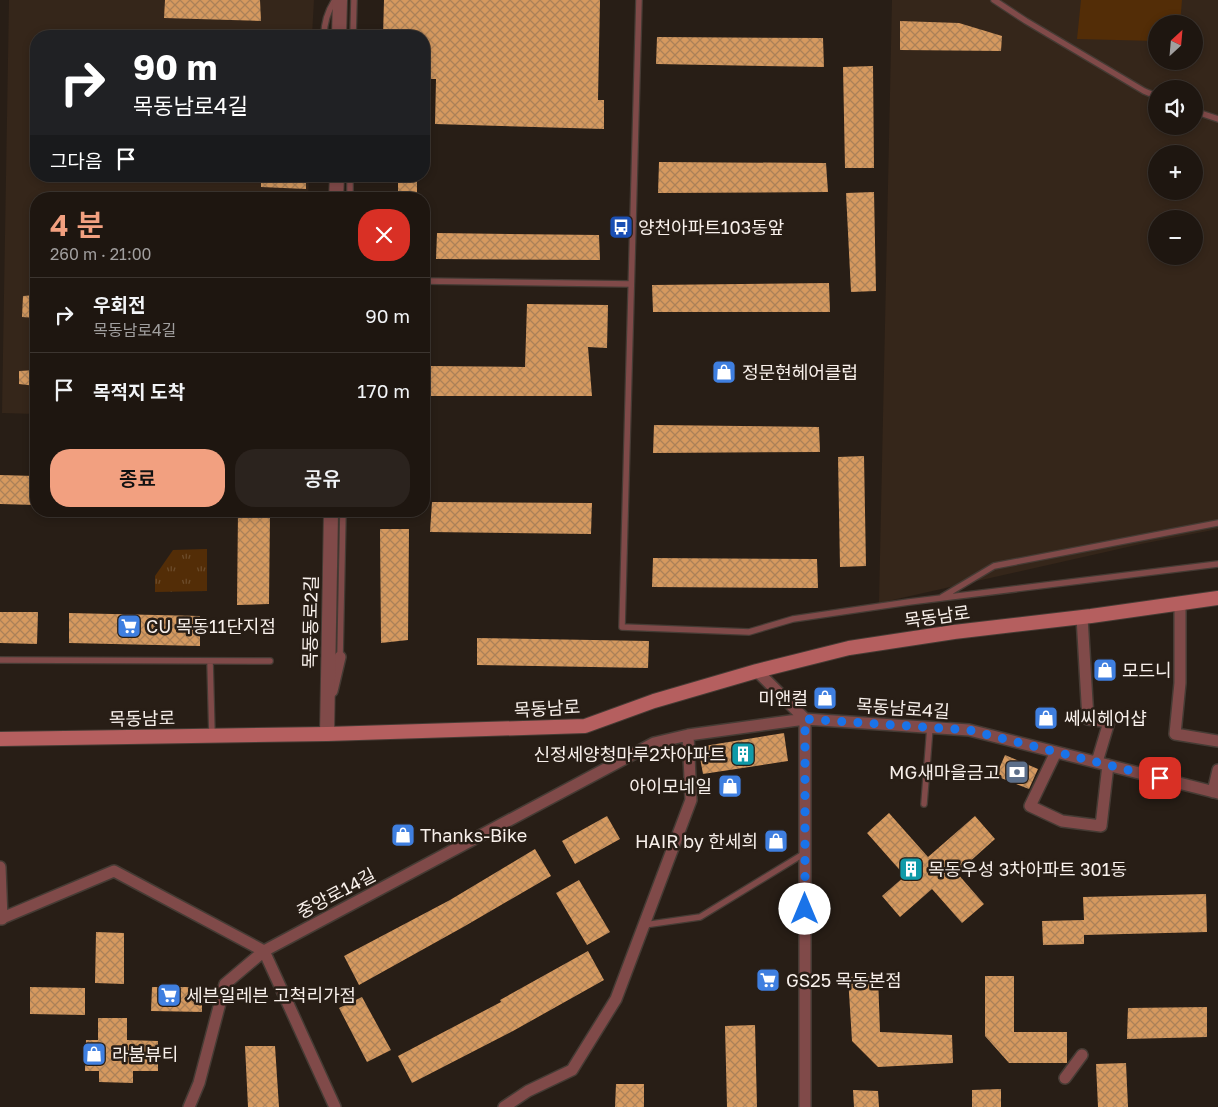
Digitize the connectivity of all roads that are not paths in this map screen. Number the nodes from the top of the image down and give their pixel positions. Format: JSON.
{"nodes":[{"id":1,"x":335,"y":0,"type":"edge"},
{"id":2,"x":340,"y":0,"type":"edge"},
{"id":3,"x":354,"y":0,"type":"edge"},
{"id":4,"x":639,"y":0,"type":"edge"},
{"id":5,"x":994,"y":0,"type":"edge"},
{"id":6,"x":324,"y":30,"type":"edge"},
{"id":7,"x":339,"y":30,"type":"edge"},
{"id":8,"x":353,"y":30,"type":"edge"},
{"id":9,"x":1148,"y":93,"type":"edge"},
{"id":10,"x":1203,"y":114,"type":"edge"},
{"id":11,"x":1218,"y":119,"type":"edge"},
{"id":12,"x":430,"y":281,"type":"edge"},
{"id":13,"x":631,"y":284,"type":"junction"},
{"id":14,"x":331,"y":517,"type":"edge"},
{"id":15,"x":343,"y":517,"type":"edge"},
{"id":16,"x":1218,"y":523,"type":"edge"},
{"id":17,"x":1218,"y":564,"type":"edge"},
{"id":18,"x":941,"y":598,"type":"junction"},
{"id":19,"x":1218,"y":598,"type":"edge"},
{"id":20,"x":1180,"y":604,"type":"junction"},
{"id":21,"x":1082,"y":617,"type":"junction"},
{"id":22,"x":340,"y":658,"type":"joint"},
{"id":23,"x":0,"y":660,"type":"edge"},
{"id":24,"x":270,"y":660,"type":"dead end"},
{"id":25,"x":210,"y":661,"type":"junction"},
{"id":26,"x":757,"y":671,"type":"junction"},
{"id":27,"x":328,"y":707,"type":"junction"},
{"id":28,"x":805,"y":719,"type":"junction"},
{"id":29,"x":767,"y":725,"type":"joint"},
{"id":30,"x":930,"y":727,"type":"junction"},
{"id":31,"x":327,"y":734,"type":"junction"},
{"id":32,"x":688,"y":735,"type":"junction"},
{"id":33,"x":212,"y":736,"type":"junction"},
{"id":34,"x":0,"y":739,"type":"edge"},
{"id":35,"x":1218,"y":741,"type":"edge"},
{"id":36,"x":1056,"y":752,"type":"junction"},
{"id":37,"x":1103,"y":764,"type":"junction"},
{"id":38,"x":1218,"y":770,"type":"edge"},
{"id":39,"x":1215,"y":792,"type":"edge"},
{"id":40,"x":924,"y":804,"type":"dead end"},
{"id":41,"x":805,"y":853,"type":"junction"},
{"id":42,"x":0,"y":867,"type":"edge"},
{"id":43,"x":1,"y":919,"type":"edge"},
{"id":44,"x":644,"y":925,"type":"junction"},
{"id":45,"x":264,"y":952,"type":"junction"},
{"id":46,"x":1082,"y":1055,"type":"dead end"},
{"id":47,"x":1065,"y":1078,"type":"dead end"},
{"id":48,"x":189,"y":1107,"type":"edge"},
{"id":49,"x":337,"y":1107,"type":"edge"},
{"id":50,"x":504,"y":1107,"type":"edge"},
{"id":51,"x":805,"y":1107,"type":"edge"}],
"edges":[{"from":1,"to":6,"type":"lane"},
{"from":2,"to":7,"type":"street"},
{"from":3,"to":8,"type":"lane"},
{"from":4,"to":13,"type":"lane"},
{"from":5,"to":9,"type":"lane"},
{"from":10,"to":11,"type":"lane"},
{"from":12,"to":13,"type":"lane"},
{"from":13,"to":18,"type":"lane"},
{"from":14,"to":27,"type":"street","name":"목동동로2길"},
{"from":15,"to":22,"type":"lane"},
{"from":16,"to":18,"type":"lane"},
{"from":17,"to":18,"type":"lane"},
{"from":19,"to":20,"type":"main road","name":"목동남로"},
{"from":20,"to":21,"type":"main road","name":"목동남로"},
{"from":20,"to":35,"type":"street"},
{"from":21,"to":26,"type":"main road","name":"목동남로"},
{"from":21,"to":37,"type":"street"},
{"from":22,"to":27,"type":"street"},
{"from":23,"to":25,"type":"lane"},
{"from":24,"to":25,"type":"lane"},
{"from":25,"to":33,"type":"lane"},
{"from":26,"to":28,"type":"street"},
{"from":26,"to":31,"type":"main road","name":"목동남로"},
{"from":27,"to":31,"type":"street","name":"목동동로2길"},
{"from":28,"to":29,"type":"street","name":"목동남로4길"},
{"from":28,"to":30,"type":"street","name":"목동남로4길"},
{"from":28,"to":41,"type":"street"},
{"from":29,"to":32,"type":"street","name":"중앙로14길"},
{"from":30,"to":36,"type":"street","name":"목동남로4길"},
{"from":30,"to":40,"type":"lane"},
{"from":31,"to":33,"type":"main road","name":"목동남로"},
{"from":32,"to":44,"type":"street"},
{"from":32,"to":45,"type":"street","name":"중앙로14길"},
{"from":33,"to":34,"type":"main road","name":"목동남로"},
{"from":36,"to":37,"type":"street","name":"목동남로4길"},
{"from":36,"to":37,"type":"street"},
{"from":37,"to":39,"type":"street","name":"목동남로4길"},
{"from":38,"to":39,"type":"street"},
{"from":41,"to":44,"type":"lane"},
{"from":41,"to":51,"type":"street"},
{"from":42,"to":43,"type":"street"},
{"from":43,"to":45,"type":"street"},
{"from":44,"to":50,"type":"street"},
{"from":45,"to":48,"type":"street","name":"중앙로14길"},
{"from":45,"to":49,"type":"street"},
{"from":46,"to":47,"type":"street"}]}
